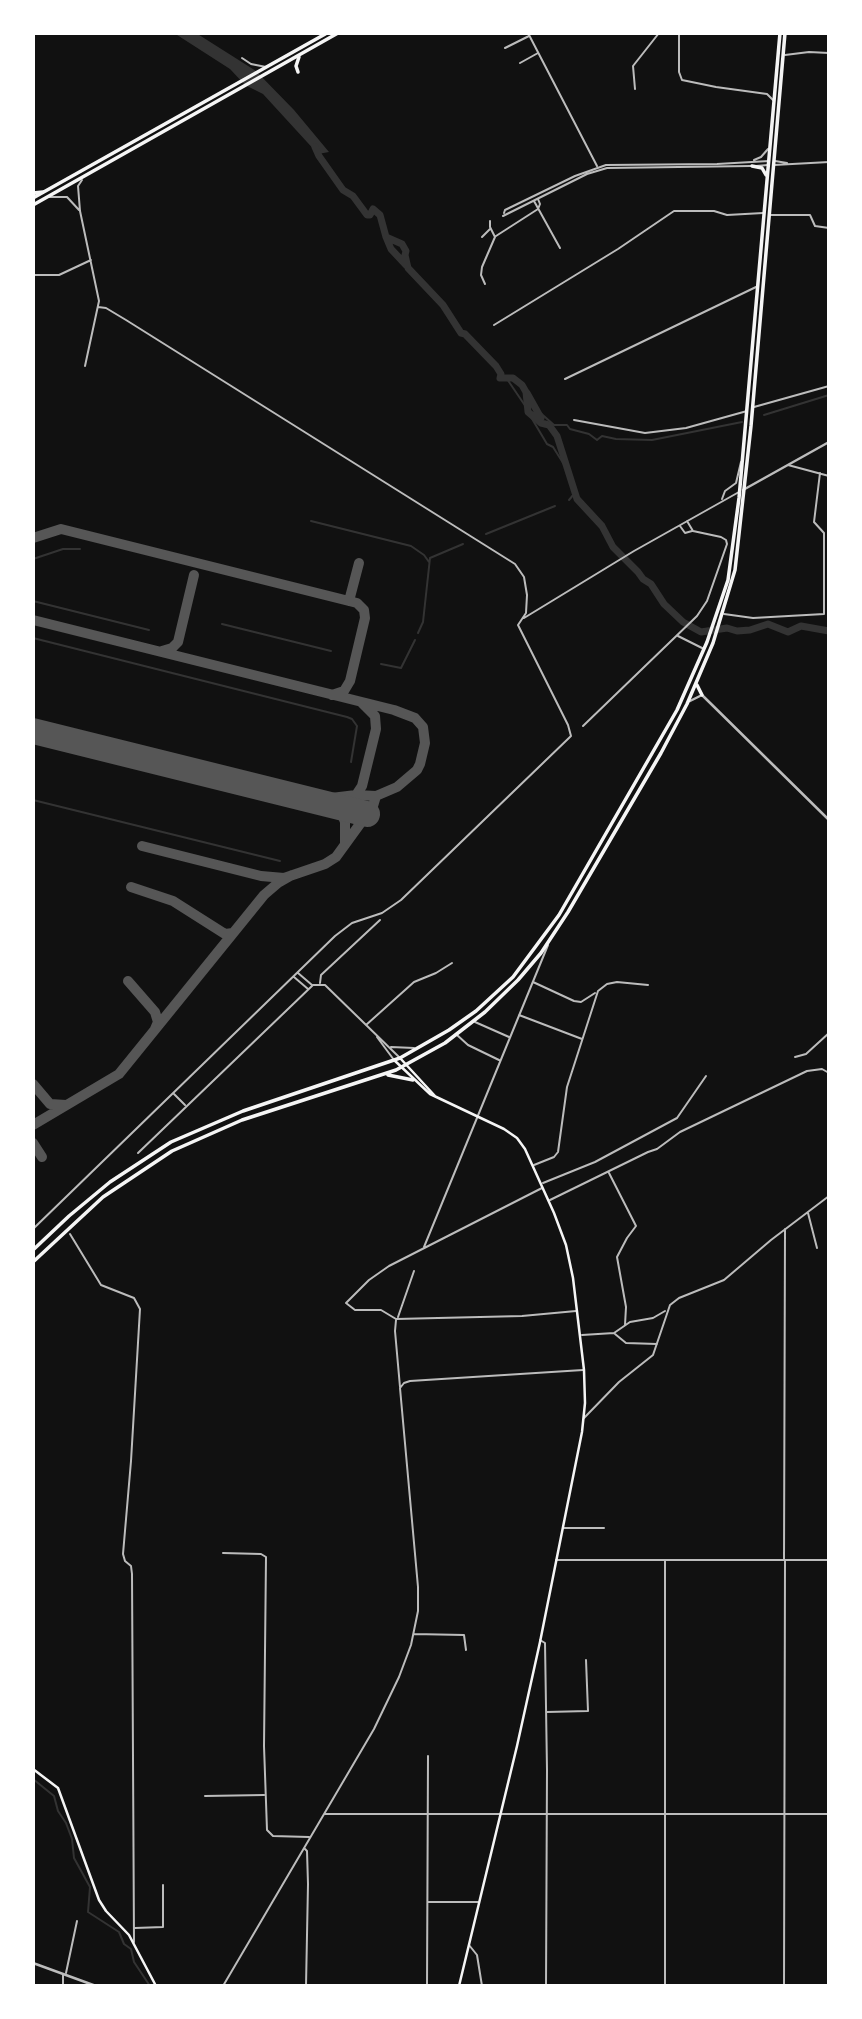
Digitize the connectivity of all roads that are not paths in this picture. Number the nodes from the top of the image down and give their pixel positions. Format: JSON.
{"nodes":[{"id":1,"x":327,"y":33,"type":"edge"},
{"id":2,"x":338,"y":33,"type":"edge"},
{"id":3,"x":659,"y":33,"type":"edge"},
{"id":4,"x":679,"y":33,"type":"edge"},
{"id":5,"x":782,"y":33,"type":"edge"},
{"id":6,"x":529,"y":34,"type":"edge"},
{"id":7,"x":505,"y":48,"type":"dead end"},
{"id":8,"x":539,"y":53,"type":"junction"},
{"id":9,"x":829,"y":54,"type":"edge"},
{"id":10,"x":300,"y":55,"type":"junction"},
{"id":11,"x":784,"y":55,"type":"junction"},
{"id":12,"x":242,"y":58,"type":"dead end"},
{"id":13,"x":520,"y":63,"type":"dead end"},
{"id":14,"x":267,"y":67,"type":"junction"},
{"id":15,"x":298,"y":72,"type":"dead end"},
{"id":16,"x":635,"y":89,"type":"dead end"},
{"id":17,"x":775,"y":103,"type":"junction"},
{"id":18,"x":770,"y":145,"type":"junction"},
{"id":19,"x":829,"y":162,"type":"edge"},
{"id":20,"x":752,"y":163,"type":"junction"},
{"id":21,"x":771,"y":163,"type":"junction"},
{"id":22,"x":598,"y":167,"type":"junction"},
{"id":23,"x":84,"y":177,"type":"junction"},
{"id":24,"x":767,"y":177,"type":"junction"},
{"id":25,"x":33,"y":196,"type":"edge"},
{"id":26,"x":49,"y":197,"type":"junction"},
{"id":27,"x":535,"y":199,"type":"junction"},
{"id":28,"x":33,"y":205,"type":"edge"},
{"id":29,"x":538,"y":209,"type":"junction"},
{"id":30,"x":80,"y":211,"type":"junction"},
{"id":31,"x":766,"y":214,"type":"junction"},
{"id":32,"x":490,"y":221,"type":"dead end"},
{"id":33,"x":829,"y":228,"type":"edge"},
{"id":34,"x":491,"y":230,"type":"junction"},
{"id":35,"x":482,"y":237,"type":"dead end"},
{"id":36,"x":495,"y":237,"type":"junction"},
{"id":37,"x":560,"y":248,"type":"dead end"},
{"id":38,"x":91,"y":260,"type":"junction"},
{"id":39,"x":33,"y":275,"type":"edge"},
{"id":40,"x":485,"y":284,"type":"dead end"},
{"id":41,"x":758,"y":287,"type":"junction"},
{"id":42,"x":98,"y":307,"type":"junction"},
{"id":43,"x":494,"y":325,"type":"dead end"},
{"id":44,"x":85,"y":366,"type":"dead end"},
{"id":45,"x":565,"y":379,"type":"dead end"},
{"id":46,"x":829,"y":386,"type":"edge"},
{"id":47,"x":750,"y":411,"type":"junction"},
{"id":48,"x":574,"y":420,"type":"dead end"},
{"id":49,"x":829,"y":442,"type":"edge"},
{"id":50,"x":744,"y":444,"type":"junction"},
{"id":51,"x":787,"y":465,"type":"junction"},
{"id":52,"x":820,"y":473,"type":"junction"},
{"id":53,"x":829,"y":476,"type":"edge"},
{"id":54,"x":745,"y":489,"type":"junction"},
{"id":55,"x":740,"y":492,"type":"junction"},
{"id":56,"x":722,"y":502,"type":"junction"},
{"id":57,"x":687,"y":521,"type":"junction"},
{"id":58,"x":679,"y":526,"type":"junction"},
{"id":59,"x":693,"y":531,"type":"junction"},
{"id":60,"x":723,"y":614,"type":"junction"},
{"id":61,"x":523,"y":618,"type":"junction"},
{"id":62,"x":718,"y":621,"type":"junction"},
{"id":63,"x":678,"y":635,"type":"junction"},
{"id":64,"x":710,"y":643,"type":"junction"},
{"id":65,"x":704,"y":649,"type":"junction"},
{"id":66,"x":697,"y":683,"type":"junction"},
{"id":67,"x":702,"y":695,"type":"junction"},
{"id":68,"x":687,"y":704,"type":"junction"},
{"id":69,"x":583,"y":726,"type":"dead end"},
{"id":70,"x":829,"y":820,"type":"edge"},
{"id":71,"x":380,"y":920,"type":"dead end"},
{"id":72,"x":550,"y":941,"type":"junction"},
{"id":73,"x":452,"y":963,"type":"dead end"},
{"id":74,"x":298,"y":972,"type":"junction"},
{"id":75,"x":293,"y":976,"type":"junction"},
{"id":76,"x":533,"y":982,"type":"junction"},
{"id":77,"x":319,"y":984,"type":"junction"},
{"id":78,"x":313,"y":985,"type":"junction"},
{"id":79,"x":648,"y":985,"type":"dead end"},
{"id":80,"x":308,"y":989,"type":"junction"},
{"id":81,"x":598,"y":991,"type":"junction"},
{"id":82,"x":518,"y":1015,"type":"junction"},
{"id":83,"x":474,"y":1022,"type":"junction"},
{"id":84,"x":366,"y":1025,"type":"junction"},
{"id":85,"x":829,"y":1033,"type":"edge"},
{"id":86,"x":457,"y":1035,"type":"junction"},
{"id":87,"x":376,"y":1036,"type":"junction"},
{"id":88,"x":510,"y":1037,"type":"junction"},
{"id":89,"x":582,"y":1040,"type":"junction"},
{"id":90,"x":428,"y":1044,"type":"junction"},
{"id":91,"x":389,"y":1046,"type":"junction"},
{"id":92,"x":795,"y":1057,"type":"dead end"},
{"id":93,"x":400,"y":1058,"type":"junction"},
{"id":94,"x":394,"y":1060,"type":"junction"},
{"id":95,"x":500,"y":1061,"type":"junction"},
{"id":96,"x":407,"y":1065,"type":"junction"},
{"id":97,"x":402,"y":1068,"type":"junction"},
{"id":98,"x":829,"y":1073,"type":"edge"},
{"id":99,"x":383,"y":1075,"type":"junction"},
{"id":100,"x":706,"y":1076,"type":"dead end"},
{"id":101,"x":413,"y":1080,"type":"junction"},
{"id":102,"x":173,"y":1093,"type":"junction"},
{"id":103,"x":435,"y":1096,"type":"junction"},
{"id":104,"x":186,"y":1105,"type":"junction"},
{"id":105,"x":478,"y":1116,"type":"junction"},
{"id":106,"x":138,"y":1153,"type":"dead end"},
{"id":107,"x":533,"y":1163,"type":"junction"},
{"id":108,"x":609,"y":1172,"type":"junction"},
{"id":109,"x":543,"y":1187,"type":"junction"},
{"id":110,"x":829,"y":1196,"type":"edge"},
{"id":111,"x":548,"y":1199,"type":"junction"},
{"id":112,"x":807,"y":1212,"type":"junction"},
{"id":113,"x":33,"y":1229,"type":"edge"},
{"id":114,"x":785,"y":1229,"type":"junction"},
{"id":115,"x":69,"y":1234,"type":"dead end"},
{"id":116,"x":424,"y":1247,"type":"junction"},
{"id":117,"x":817,"y":1248,"type":"dead end"},
{"id":118,"x":33,"y":1250,"type":"edge"},
{"id":119,"x":33,"y":1262,"type":"edge"},
{"id":120,"x":414,"y":1271,"type":"dead end"},
{"id":121,"x":670,"y":1304,"type":"junction"},
{"id":122,"x":577,"y":1311,"type":"junction"},
{"id":123,"x":398,"y":1318,"type":"junction"},
{"id":124,"x":625,"y":1325,"type":"junction"},
{"id":125,"x":614,"y":1333,"type":"junction"},
{"id":126,"x":580,"y":1335,"type":"junction"},
{"id":127,"x":657,"y":1344,"type":"junction"},
{"id":128,"x":584,"y":1370,"type":"junction"},
{"id":129,"x":400,"y":1382,"type":"junction"},
{"id":130,"x":405,"y":1383,"type":"junction"},
{"id":131,"x":400,"y":1388,"type":"junction"},
{"id":132,"x":583,"y":1418,"type":"junction"},
{"id":133,"x":562,"y":1528,"type":"junction"},
{"id":134,"x":604,"y":1528,"type":"dead end"},
{"id":135,"x":223,"y":1553,"type":"dead end"},
{"id":136,"x":555,"y":1560,"type":"junction"},
{"id":137,"x":665,"y":1560,"type":"junction"},
{"id":138,"x":784,"y":1560,"type":"junction"},
{"id":139,"x":829,"y":1560,"type":"edge"},
{"id":140,"x":413,"y":1633,"type":"junction"},
{"id":141,"x":540,"y":1640,"type":"junction"},
{"id":142,"x":466,"y":1650,"type":"dead end"},
{"id":143,"x":586,"y":1660,"type":"dead end"},
{"id":144,"x":546,"y":1712,"type":"junction"},
{"id":145,"x":428,"y":1756,"type":"dead end"},
{"id":146,"x":33,"y":1769,"type":"edge"},
{"id":147,"x":205,"y":1796,"type":"dead end"},
{"id":148,"x":265,"y":1796,"type":"junction"},
{"id":149,"x":324,"y":1814,"type":"junction"},
{"id":150,"x":428,"y":1814,"type":"junction"},
{"id":151,"x":501,"y":1814,"type":"junction"},
{"id":152,"x":548,"y":1814,"type":"junction"},
{"id":153,"x":665,"y":1814,"type":"junction"},
{"id":154,"x":784,"y":1814,"type":"junction"},
{"id":155,"x":829,"y":1814,"type":"edge"},
{"id":156,"x":310,"y":1837,"type":"junction"},
{"id":157,"x":304,"y":1847,"type":"junction"},
{"id":158,"x":163,"y":1885,"type":"dead end"},
{"id":159,"x":427,"y":1902,"type":"junction"},
{"id":160,"x":480,"y":1902,"type":"junction"},
{"id":161,"x":77,"y":1921,"type":"dead end"},
{"id":162,"x":134,"y":1928,"type":"junction"},
{"id":163,"x":134,"y":1943,"type":"junction"},
{"id":164,"x":469,"y":1945,"type":"junction"},
{"id":165,"x":33,"y":1963,"type":"edge"},
{"id":166,"x":64,"y":1974,"type":"junction"},
{"id":167,"x":63,"y":1986,"type":"edge"},
{"id":168,"x":96,"y":1986,"type":"edge"},
{"id":169,"x":156,"y":1986,"type":"edge"},
{"id":170,"x":223,"y":1986,"type":"edge"},
{"id":171,"x":306,"y":1986,"type":"edge"},
{"id":172,"x":427,"y":1986,"type":"edge"},
{"id":173,"x":459,"y":1986,"type":"edge"},
{"id":174,"x":482,"y":1986,"type":"edge"},
{"id":175,"x":546,"y":1986,"type":"edge"},
{"id":176,"x":665,"y":1986,"type":"edge"},
{"id":177,"x":784,"y":1986,"type":"edge"}],
"edges":[{"from":1,"to":14,"type":"main road"},
{"from":2,"to":10,"type":"main road"},
{"from":3,"to":16,"type":"street"},
{"from":4,"to":17,"type":"street"},
{"from":5,"to":11,"type":"main road"},
{"from":5,"to":17,"type":"main road"},
{"from":6,"to":7,"type":"street"},
{"from":6,"to":8,"type":"street"},
{"from":8,"to":13,"type":"street"},
{"from":8,"to":22,"type":"street"},
{"from":9,"to":11,"type":"street"},
{"from":10,"to":15,"type":"main road"},
{"from":10,"to":23,"type":"main road"},
{"from":11,"to":21,"type":"main road"},
{"from":12,"to":14,"type":"street"},
{"from":14,"to":25,"type":"main road"},
{"from":17,"to":18,"type":"main road"},
{"from":18,"to":20,"type":"street"},
{"from":18,"to":21,"type":"main road"},
{"from":19,"to":21,"type":"street"},
{"from":20,"to":21,"type":"street"},
{"from":20,"to":22,"type":"street"},
{"from":20,"to":24,"type":"main road"},
{"from":20,"to":27,"type":"street"},
{"from":21,"to":24,"type":"main road"},
{"from":21,"to":31,"type":"main road"},
{"from":22,"to":27,"type":"street"},
{"from":23,"to":26,"type":"main road"},
{"from":23,"to":30,"type":"street"},
{"from":24,"to":31,"type":"main road"},
{"from":26,"to":28,"type":"main road"},
{"from":26,"to":30,"type":"street"},
{"from":27,"to":29,"type":"street"},
{"from":29,"to":36,"type":"street"},
{"from":29,"to":37,"type":"street"},
{"from":30,"to":38,"type":"street"},
{"from":31,"to":33,"type":"street"},
{"from":31,"to":41,"type":"main road"},
{"from":31,"to":43,"type":"street"},
{"from":31,"to":47,"type":"main road"},
{"from":32,"to":34,"type":"street"},
{"from":34,"to":35,"type":"street"},
{"from":34,"to":36,"type":"street"},
{"from":36,"to":40,"type":"street"},
{"from":38,"to":39,"type":"street"},
{"from":38,"to":42,"type":"street"},
{"from":41,"to":45,"type":"street"},
{"from":41,"to":47,"type":"main road"},
{"from":42,"to":44,"type":"street"},
{"from":42,"to":61,"type":"street"},
{"from":46,"to":47,"type":"street"},
{"from":47,"to":48,"type":"street"},
{"from":47,"to":50,"type":"main road"},
{"from":47,"to":54,"type":"main road"},
{"from":49,"to":51,"type":"street"},
{"from":50,"to":55,"type":"main road"},
{"from":50,"to":56,"type":"street"},
{"from":51,"to":52,"type":"street"},
{"from":51,"to":54,"type":"street"},
{"from":52,"to":53,"type":"street"},
{"from":52,"to":60,"type":"street"},
{"from":54,"to":55,"type":"street"},
{"from":54,"to":60,"type":"main road"},
{"from":55,"to":56,"type":"street"},
{"from":55,"to":62,"type":"main road"},
{"from":56,"to":57,"type":"street"},
{"from":57,"to":58,"type":"street"},
{"from":57,"to":59,"type":"street"},
{"from":58,"to":59,"type":"street"},
{"from":58,"to":61,"type":"street"},
{"from":59,"to":63,"type":"street"},
{"from":60,"to":62,"type":"main road"},
{"from":61,"to":74,"type":"street"},
{"from":62,"to":64,"type":"main road"},
{"from":63,"to":65,"type":"street"},
{"from":63,"to":69,"type":"street"},
{"from":64,"to":65,"type":"main road"},
{"from":64,"to":66,"type":"main road"},
{"from":65,"to":90,"type":"main road"},
{"from":66,"to":67,"type":"main road"},
{"from":66,"to":68,"type":"main road"},
{"from":67,"to":68,"type":"street"},
{"from":67,"to":70,"type":"street"},
{"from":68,"to":72,"type":"main road"},
{"from":71,"to":77,"type":"street"},
{"from":72,"to":76,"type":"street"},
{"from":72,"to":83,"type":"main road"},
{"from":73,"to":84,"type":"street"},
{"from":74,"to":75,"type":"street"},
{"from":74,"to":78,"type":"street"},
{"from":75,"to":80,"type":"street"},
{"from":75,"to":102,"type":"street"},
{"from":76,"to":81,"type":"street"},
{"from":76,"to":82,"type":"street"},
{"from":77,"to":78,"type":"street"},
{"from":77,"to":84,"type":"street"},
{"from":78,"to":80,"type":"street"},
{"from":79,"to":81,"type":"street"},
{"from":80,"to":104,"type":"street"},
{"from":81,"to":89,"type":"street"},
{"from":82,"to":88,"type":"street"},
{"from":82,"to":89,"type":"street"},
{"from":83,"to":86,"type":"main road"},
{"from":83,"to":88,"type":"street"},
{"from":84,"to":87,"type":"street"},
{"from":85,"to":92,"type":"street"},
{"from":86,"to":95,"type":"street"},
{"from":86,"to":96,"type":"main road"},
{"from":87,"to":91,"type":"street"},
{"from":87,"to":94,"type":"street"},
{"from":88,"to":95,"type":"street"},
{"from":89,"to":107,"type":"street"},
{"from":90,"to":91,"type":"street"},
{"from":90,"to":93,"type":"main road"},
{"from":91,"to":93,"type":"street"},
{"from":93,"to":94,"type":"main road"},
{"from":93,"to":96,"type":"main road"},
{"from":94,"to":97,"type":"main road"},
{"from":94,"to":118,"type":"main road"},
{"from":95,"to":105,"type":"street"},
{"from":96,"to":97,"type":"main road"},
{"from":96,"to":103,"type":"main road"},
{"from":97,"to":99,"type":"main road"},
{"from":97,"to":101,"type":"main road"},
{"from":98,"to":108,"type":"street"},
{"from":99,"to":101,"type":"main road"},
{"from":99,"to":119,"type":"main road"},
{"from":100,"to":109,"type":"street"},
{"from":101,"to":103,"type":"main road"},
{"from":102,"to":104,"type":"street"},
{"from":102,"to":113,"type":"street"},
{"from":103,"to":105,"type":"main road"},
{"from":104,"to":106,"type":"street"},
{"from":105,"to":107,"type":"main road"},
{"from":105,"to":116,"type":"street"},
{"from":107,"to":109,"type":"main road"},
{"from":108,"to":111,"type":"street"},
{"from":108,"to":124,"type":"street"},
{"from":109,"to":111,"type":"main road"},
{"from":109,"to":116,"type":"street"},
{"from":110,"to":112,"type":"street"},
{"from":111,"to":122,"type":"main road"},
{"from":112,"to":114,"type":"street"},
{"from":112,"to":117,"type":"street"},
{"from":114,"to":121,"type":"street"},
{"from":114,"to":138,"type":"street"},
{"from":115,"to":162,"type":"street"},
{"from":116,"to":123,"type":"street"},
{"from":120,"to":123,"type":"street"},
{"from":121,"to":124,"type":"street"},
{"from":121,"to":127,"type":"street"},
{"from":122,"to":123,"type":"street"},
{"from":122,"to":126,"type":"main road"},
{"from":123,"to":129,"type":"street"},
{"from":124,"to":125,"type":"street"},
{"from":125,"to":126,"type":"street"},
{"from":125,"to":127,"type":"street"},
{"from":126,"to":128,"type":"main road"},
{"from":127,"to":132,"type":"street"},
{"from":128,"to":130,"type":"street"},
{"from":128,"to":132,"type":"main road"},
{"from":129,"to":130,"type":"street"},
{"from":129,"to":131,"type":"street"},
{"from":130,"to":131,"type":"street"},
{"from":131,"to":140,"type":"street"},
{"from":132,"to":133,"type":"main road"},
{"from":133,"to":134,"type":"street"},
{"from":133,"to":136,"type":"main road"},
{"from":135,"to":148,"type":"street"},
{"from":136,"to":137,"type":"street"},
{"from":136,"to":141,"type":"main road"},
{"from":137,"to":138,"type":"street"},
{"from":137,"to":153,"type":"street"},
{"from":138,"to":139,"type":"street"},
{"from":138,"to":154,"type":"street"},
{"from":140,"to":142,"type":"street"},
{"from":140,"to":149,"type":"street"},
{"from":141,"to":144,"type":"street"},
{"from":141,"to":151,"type":"main road"},
{"from":143,"to":144,"type":"street"},
{"from":144,"to":152,"type":"street"},
{"from":145,"to":150,"type":"street"},
{"from":146,"to":163,"type":"main road"},
{"from":147,"to":148,"type":"street"},
{"from":148,"to":156,"type":"street"},
{"from":149,"to":150,"type":"street"},
{"from":149,"to":156,"type":"street"},
{"from":150,"to":151,"type":"street"},
{"from":150,"to":159,"type":"street"},
{"from":151,"to":152,"type":"street"},
{"from":151,"to":160,"type":"main road"},
{"from":152,"to":153,"type":"street"},
{"from":152,"to":175,"type":"street"},
{"from":153,"to":154,"type":"street"},
{"from":153,"to":176,"type":"street"},
{"from":154,"to":155,"type":"street"},
{"from":154,"to":177,"type":"street"},
{"from":156,"to":157,"type":"street"},
{"from":157,"to":170,"type":"street"},
{"from":157,"to":171,"type":"street"},
{"from":158,"to":162,"type":"street"},
{"from":159,"to":160,"type":"street"},
{"from":159,"to":172,"type":"street"},
{"from":160,"to":164,"type":"main road"},
{"from":161,"to":166,"type":"street"},
{"from":162,"to":163,"type":"street"},
{"from":163,"to":169,"type":"main road"},
{"from":164,"to":173,"type":"main road"},
{"from":164,"to":174,"type":"street"},
{"from":165,"to":166,"type":"street"},
{"from":166,"to":167,"type":"street"},
{"from":166,"to":168,"type":"street"}]}
